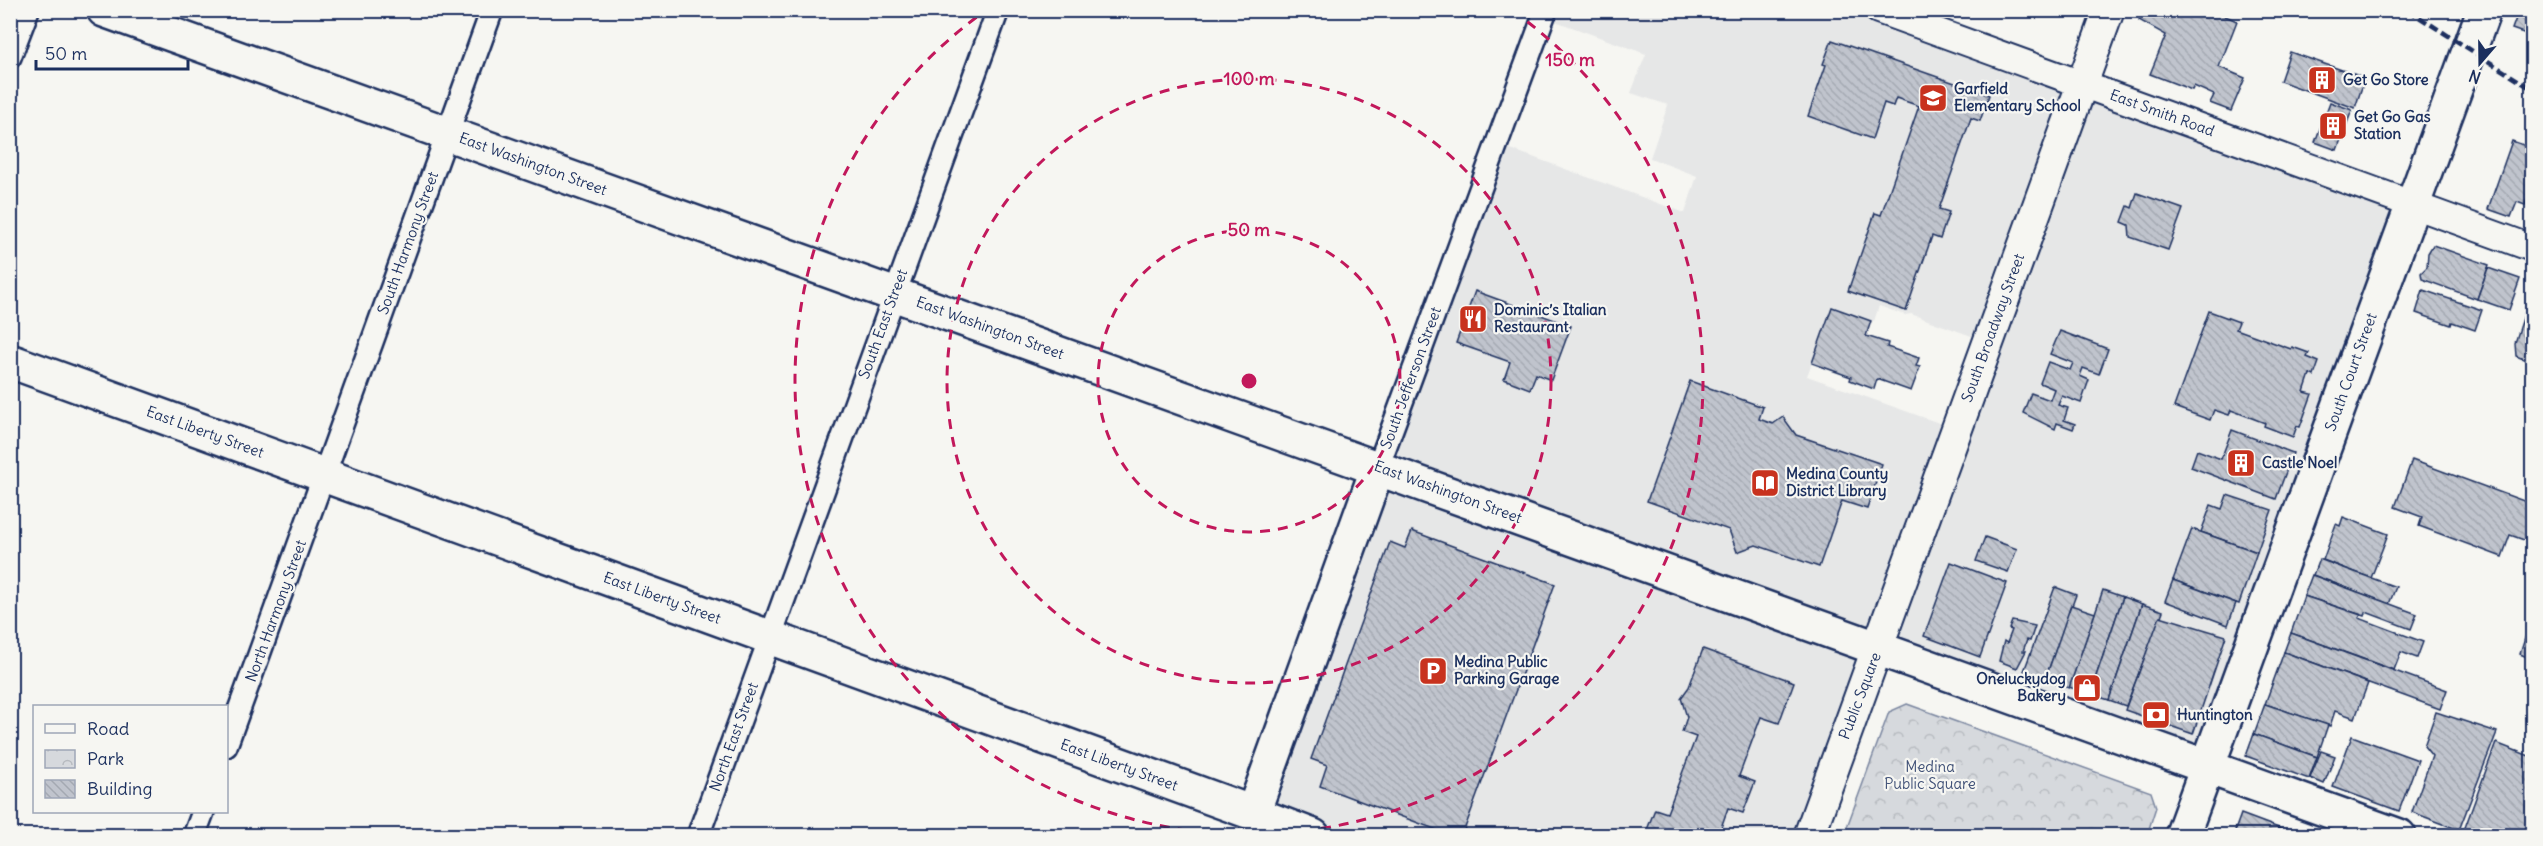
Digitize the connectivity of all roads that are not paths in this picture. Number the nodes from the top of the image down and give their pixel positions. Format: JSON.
{"nodes":[{"id":1,"x":28,"y":10,"type":"edge"},
{"id":2,"x":104,"y":10,"type":"edge"},
{"id":3,"x":492,"y":10,"type":"edge"},
{"id":4,"x":998,"y":10,"type":"edge"},
{"id":5,"x":1546,"y":10,"type":"edge"},
{"id":6,"x":1878,"y":10,"type":"edge"},
{"id":7,"x":2109,"y":10,"type":"edge"},
{"id":8,"x":2484,"y":10,"type":"edge"},
{"id":9,"x":10,"y":57,"type":"edge"},
{"id":10,"x":2082,"y":85,"type":"junction"},
{"id":11,"x":447,"y":134,"type":"junction"},
{"id":12,"x":2412,"y":204,"type":"junction"},
{"id":13,"x":2532,"y":248,"type":"edge"},
{"id":14,"x":894,"y":294,"type":"junction"},
{"id":15,"x":10,"y":361,"type":"edge"},
{"id":16,"x":1378,"y":467,"type":"junction"},
{"id":17,"x":325,"y":476,"type":"junction"},
{"id":18,"x":770,"y":638,"type":"junction"},
{"id":19,"x":1877,"y":646,"type":"junction"},
{"id":20,"x":228,"y":741,"type":"edge"},
{"id":21,"x":2207,"y":767,"type":"junction"},
{"id":22,"x":203,"y":813,"type":"edge"},
{"id":23,"x":1253,"y":813,"type":"junction"},
{"id":24,"x":194,"y":836,"type":"edge"},
{"id":25,"x":698,"y":836,"type":"edge"},
{"id":26,"x":1313,"y":836,"type":"edge"},
{"id":27,"x":1809,"y":836,"type":"edge"},
{"id":28,"x":2182,"y":836,"type":"edge"},
{"id":29,"x":2399,"y":836,"type":"edge"}],
"edges":[{"from":1,"to":9,"type":"street"},
{"from":2,"to":11,"type":"main road","name":"East Washington Street"},
{"from":3,"to":11,"type":"street","name":"South Harmony Street"},
{"from":4,"to":14,"type":"street","name":"South East Street"},
{"from":5,"to":16,"type":"street","name":"South Jefferson Street"},
{"from":6,"to":10,"type":"street","name":"East Smith Road"},
{"from":7,"to":10,"type":"main road","name":"South Broadway Street"},
{"from":8,"to":12,"type":"main road","name":"South Court Street"},
{"from":10,"to":12,"type":"street","name":"East Smith Road"},
{"from":10,"to":19,"type":"main road","name":"South Broadway Street"},
{"from":11,"to":14,"type":"main road","name":"East Washington Street"},
{"from":11,"to":17,"type":"street","name":"South Harmony Street"},
{"from":12,"to":13,"type":"street","name":"East Smith Road"},
{"from":12,"to":21,"type":"main road","name":"South Court Street"},
{"from":14,"to":16,"type":"main road","name":"East Washington Street"},
{"from":14,"to":18,"type":"street","name":"South East Street"},
{"from":15,"to":17,"type":"main road","name":"East Liberty Street"},
{"from":16,"to":19,"type":"main road","name":"East Washington Street"},
{"from":16,"to":23,"type":"main road","name":"South Jefferson Street"},
{"from":17,"to":18,"type":"main road","name":"East Liberty Street"},
{"from":17,"to":20,"type":"street","name":"North Harmony Street"},
{"from":18,"to":23,"type":"main road","name":"East Liberty Street"},
{"from":18,"to":25,"type":"street","name":"North East Street"},
{"from":19,"to":21,"type":"main road","name":"Public Square"},
{"from":19,"to":27,"type":"main road","name":"Public Square"},
{"from":21,"to":28,"type":"main road","name":"South Court Street"},
{"from":21,"to":29,"type":"main road","name":"Public Square"},
{"from":22,"to":24,"type":"street"},
{"from":23,"to":26,"type":"main road","name":"East Liberty Street"}]}
